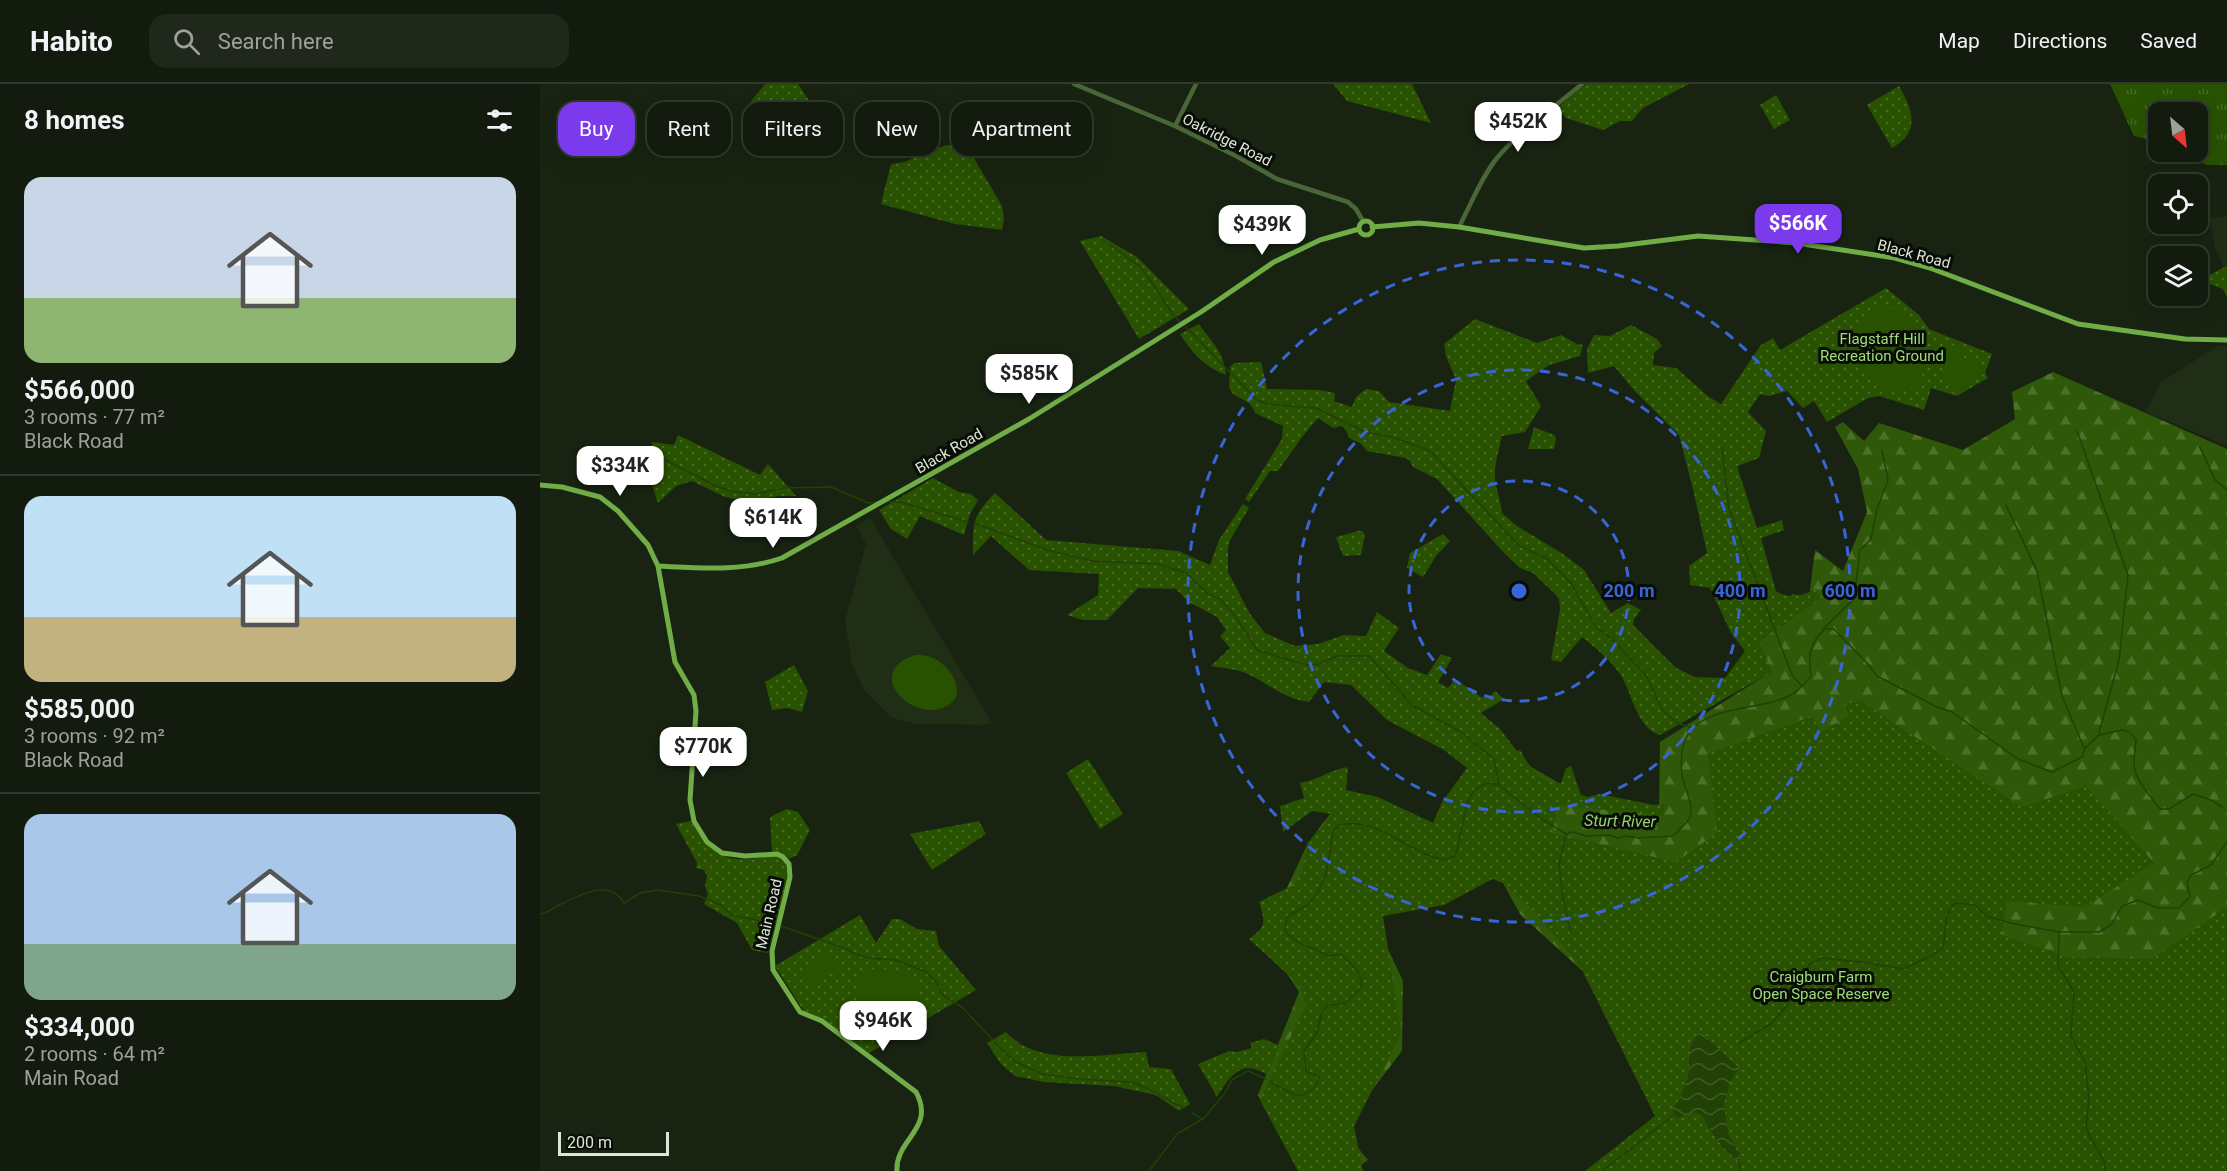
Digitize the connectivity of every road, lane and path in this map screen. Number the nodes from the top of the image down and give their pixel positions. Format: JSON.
{"nodes":[{"id":1,"x":1074,"y":84,"type":"edge"},
{"id":2,"x":1196,"y":84,"type":"edge"},
{"id":3,"x":1582,"y":84,"type":"edge"},
{"id":4,"x":1175,"y":126,"type":"junction"},
{"id":5,"x":1363,"y":221,"type":"junction"},
{"id":6,"x":1372,"y":227,"type":"junction"},
{"id":7,"x":1459,"y":227,"type":"junction"},
{"id":8,"x":1359,"y":229,"type":"junction"},
{"id":9,"x":2227,"y":340,"type":"edge"},
{"id":10,"x":540,"y":485,"type":"edge"},
{"id":11,"x":658,"y":566,"type":"junction"},
{"id":12,"x":897,"y":1171,"type":"edge"}],
"edges":[{"from":1,"to":4,"type":"street","name":"Oakridge Road"},
{"from":2,"to":4,"type":"street"},
{"from":3,"to":7,"type":"street"},
{"from":4,"to":5,"type":"street","name":"Oakridge Road"},
{"from":5,"to":6,"type":"main road"},
{"from":5,"to":8,"type":"main road"},
{"from":6,"to":7,"type":"main road","name":"Black Road"},
{"from":6,"to":8,"type":"main road"},
{"from":7,"to":9,"type":"main road","name":"Black Road"},
{"from":8,"to":11,"type":"main road","name":"Black Road"},
{"from":10,"to":11,"type":"main road","name":"Main Road"},
{"from":11,"to":12,"type":"main road","name":"Main Road"}]}
